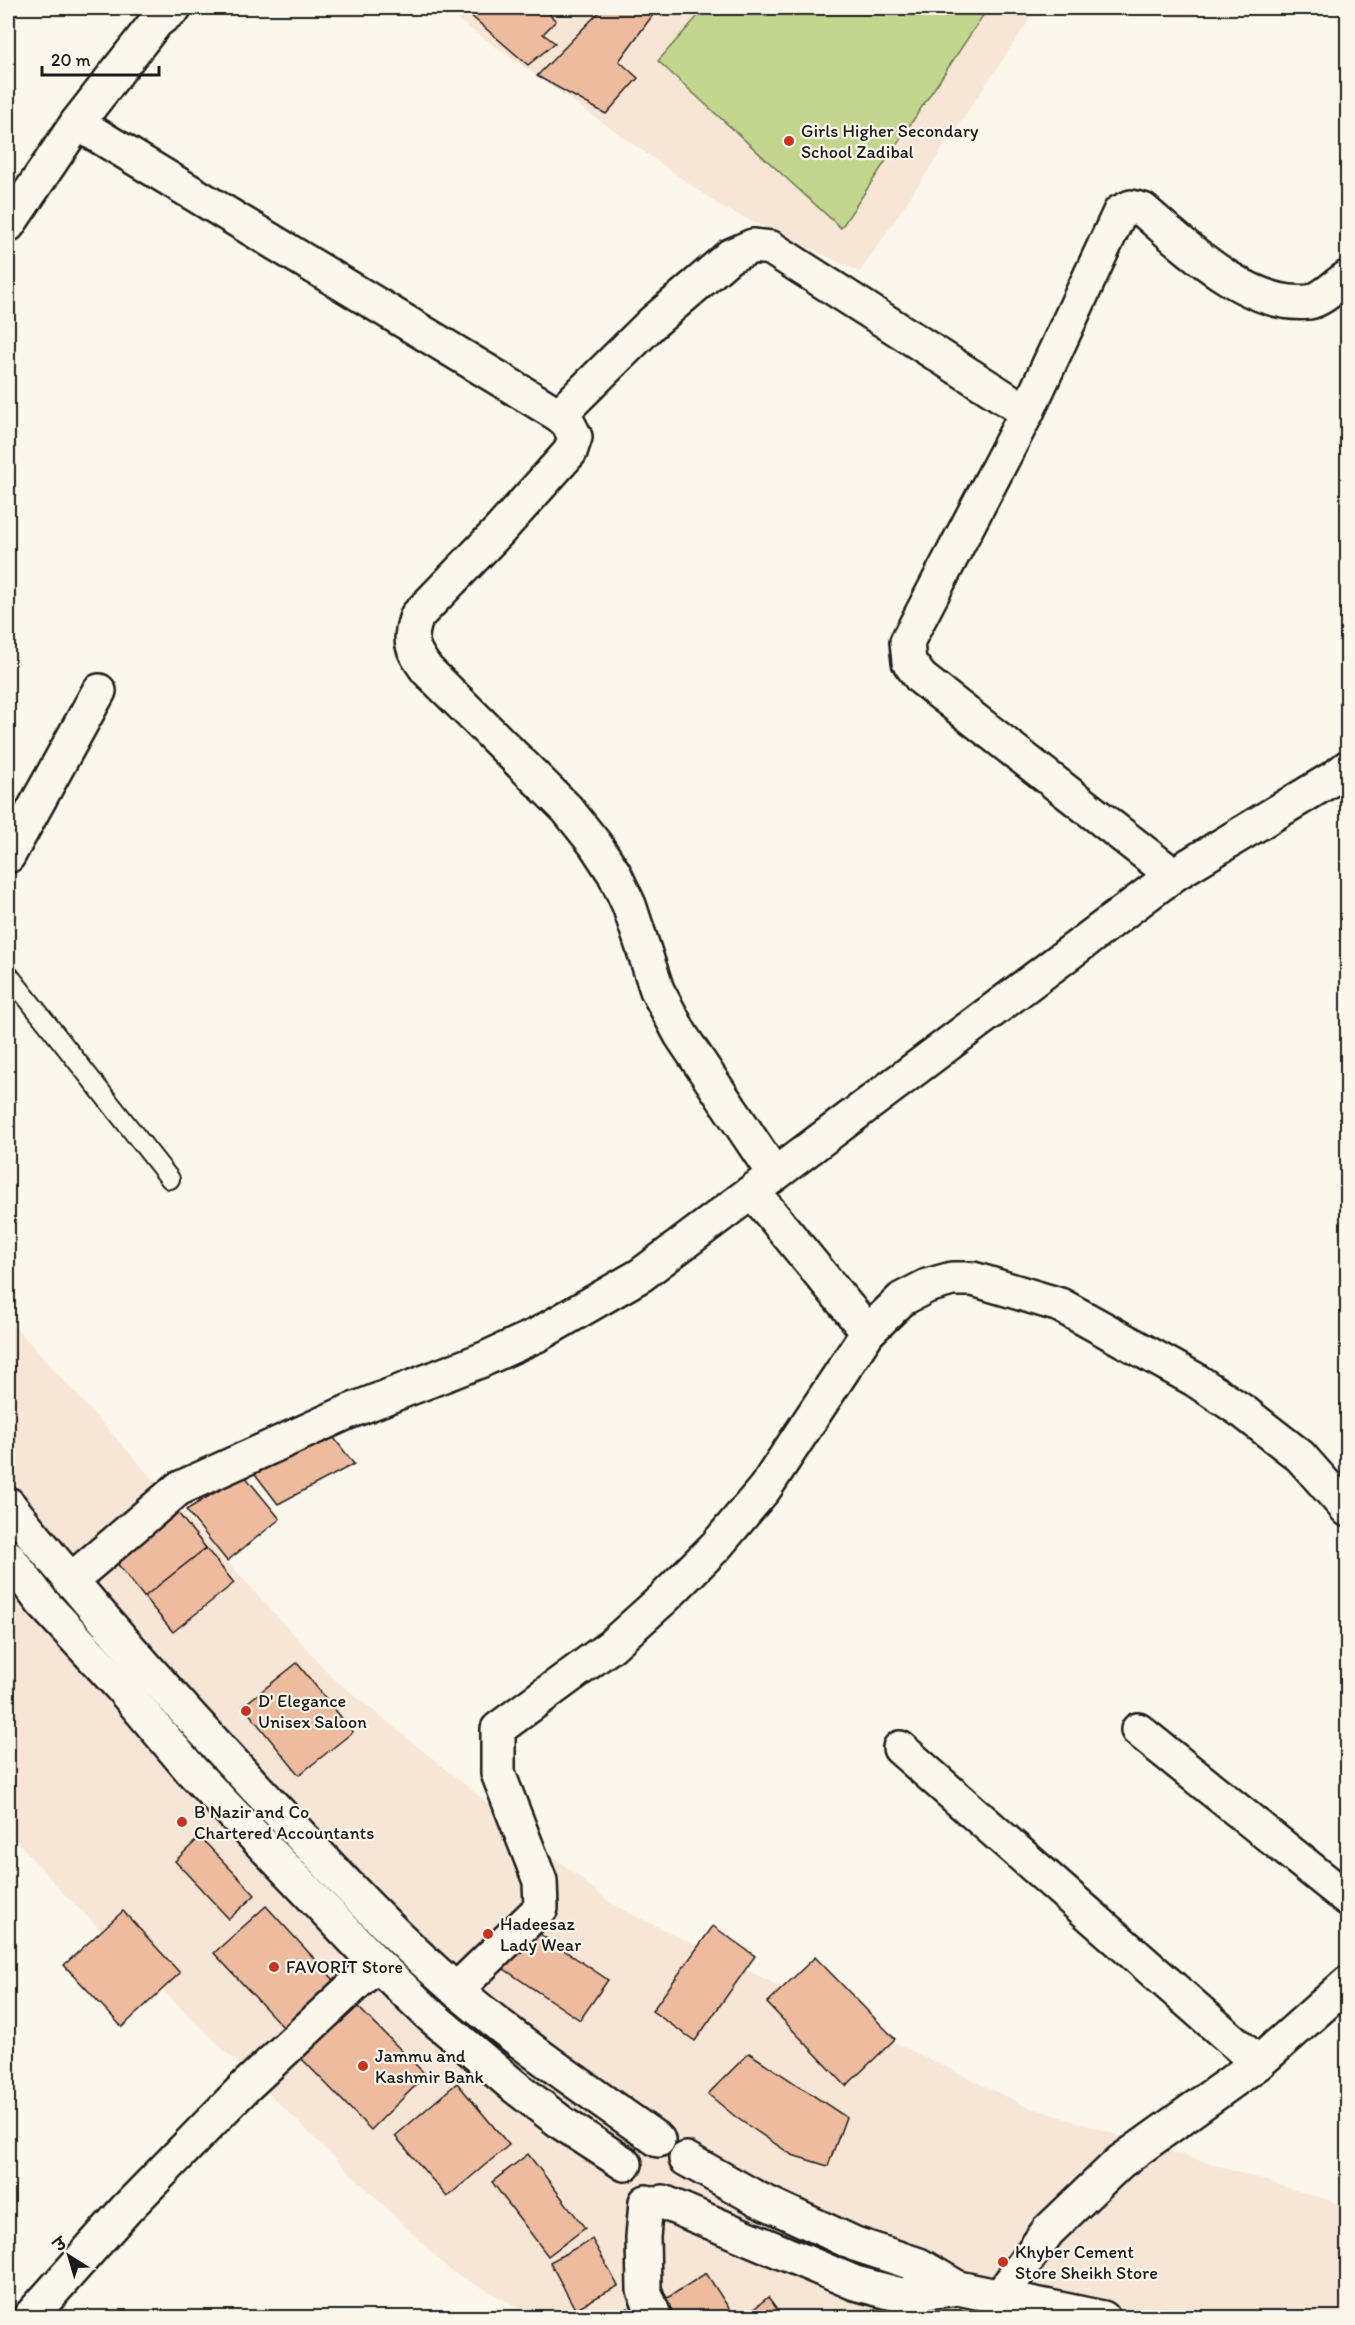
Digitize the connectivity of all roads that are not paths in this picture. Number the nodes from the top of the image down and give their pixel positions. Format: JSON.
{"nodes":[{"id":1,"x":158,"y":12,"type":"edge"},
{"id":2,"x":77,"y":123,"type":"junction"},
{"id":3,"x":8,"y":225,"type":"edge"},
{"id":4,"x":1347,"y":277,"type":"edge"},
{"id":5,"x":1027,"y":412,"type":"junction"},
{"id":6,"x":559,"y":415,"type":"junction"},
{"id":7,"x":99,"y":691,"type":"dead end"},
{"id":8,"x":1347,"y":767,"type":"edge"},
{"id":9,"x":8,"y":856,"type":"edge"},
{"id":10,"x":1173,"y":875,"type":"junction"},
{"id":11,"x":8,"y":974,"type":"edge"},
{"id":12,"x":170,"y":1179,"type":"dead end"},
{"id":13,"x":764,"y":1183,"type":"junction"},
{"id":14,"x":868,"y":1332,"type":"junction"},
{"id":15,"x":8,"y":1504,"type":"edge"},
{"id":16,"x":1347,"y":1510,"type":"edge"},
{"id":17,"x":8,"y":1557,"type":"edge"},
{"id":18,"x":70,"y":1581,"type":"junction"},
{"id":19,"x":1138,"y":1730,"type":"dead end"},
{"id":20,"x":900,"y":1748,"type":"dead end"},
{"id":21,"x":1347,"y":1899,"type":"edge"},
{"id":22,"x":377,"y":1964,"type":"junction"},
{"id":23,"x":1347,"y":1983,"type":"edge"},
{"id":24,"x":456,"y":1990,"type":"junction"},
{"id":25,"x":1258,"y":2063,"type":"junction"},
{"id":26,"x":658,"y":2140,"type":"junction"},
{"id":27,"x":686,"y":2159,"type":"junction"},
{"id":28,"x":625,"y":2164,"type":"junction"},
{"id":29,"x":655,"y":2202,"type":"junction"},
{"id":30,"x":958,"y":2288,"type":"junction"},
{"id":31,"x":999,"y":2298,"type":"junction"},
{"id":32,"x":29,"y":2318,"type":"edge"},
{"id":33,"x":655,"y":2318,"type":"edge"},
{"id":34,"x":1103,"y":2318,"type":"edge"}],
"edges":[{"from":1,"to":2,"type":"main road"},
{"from":2,"to":3,"type":"main road"},
{"from":2,"to":6,"type":"main road"},
{"from":4,"to":5,"type":"main road"},
{"from":5,"to":6,"type":"main road"},
{"from":5,"to":10,"type":"main road"},
{"from":6,"to":13,"type":"main road"},
{"from":7,"to":9,"type":"main road"},
{"from":8,"to":10,"type":"main road"},
{"from":10,"to":13,"type":"main road"},
{"from":11,"to":12,"type":"lane"},
{"from":13,"to":14,"type":"main road"},
{"from":13,"to":18,"type":"main road"},
{"from":14,"to":16,"type":"main road"},
{"from":14,"to":24,"type":"main road"},
{"from":15,"to":18,"type":"main road"},
{"from":17,"to":22,"type":"main road"},
{"from":18,"to":24,"type":"main road"},
{"from":19,"to":21,"type":"main road"},
{"from":20,"to":25,"type":"main road"},
{"from":22,"to":28,"type":"main road"},
{"from":22,"to":32,"type":"main road"},
{"from":23,"to":25,"type":"main road"},
{"from":24,"to":26,"type":"main road"},
{"from":25,"to":31,"type":"main road"},
{"from":26,"to":27,"type":"main road"},
{"from":26,"to":28,"type":"main road"},
{"from":27,"to":29,"type":"main road"},
{"from":27,"to":30,"type":"main road"},
{"from":28,"to":29,"type":"main road"},
{"from":29,"to":30,"type":"main road"},
{"from":29,"to":33,"type":"main road"},
{"from":30,"to":31,"type":"main road"},
{"from":31,"to":34,"type":"main road"}]}
